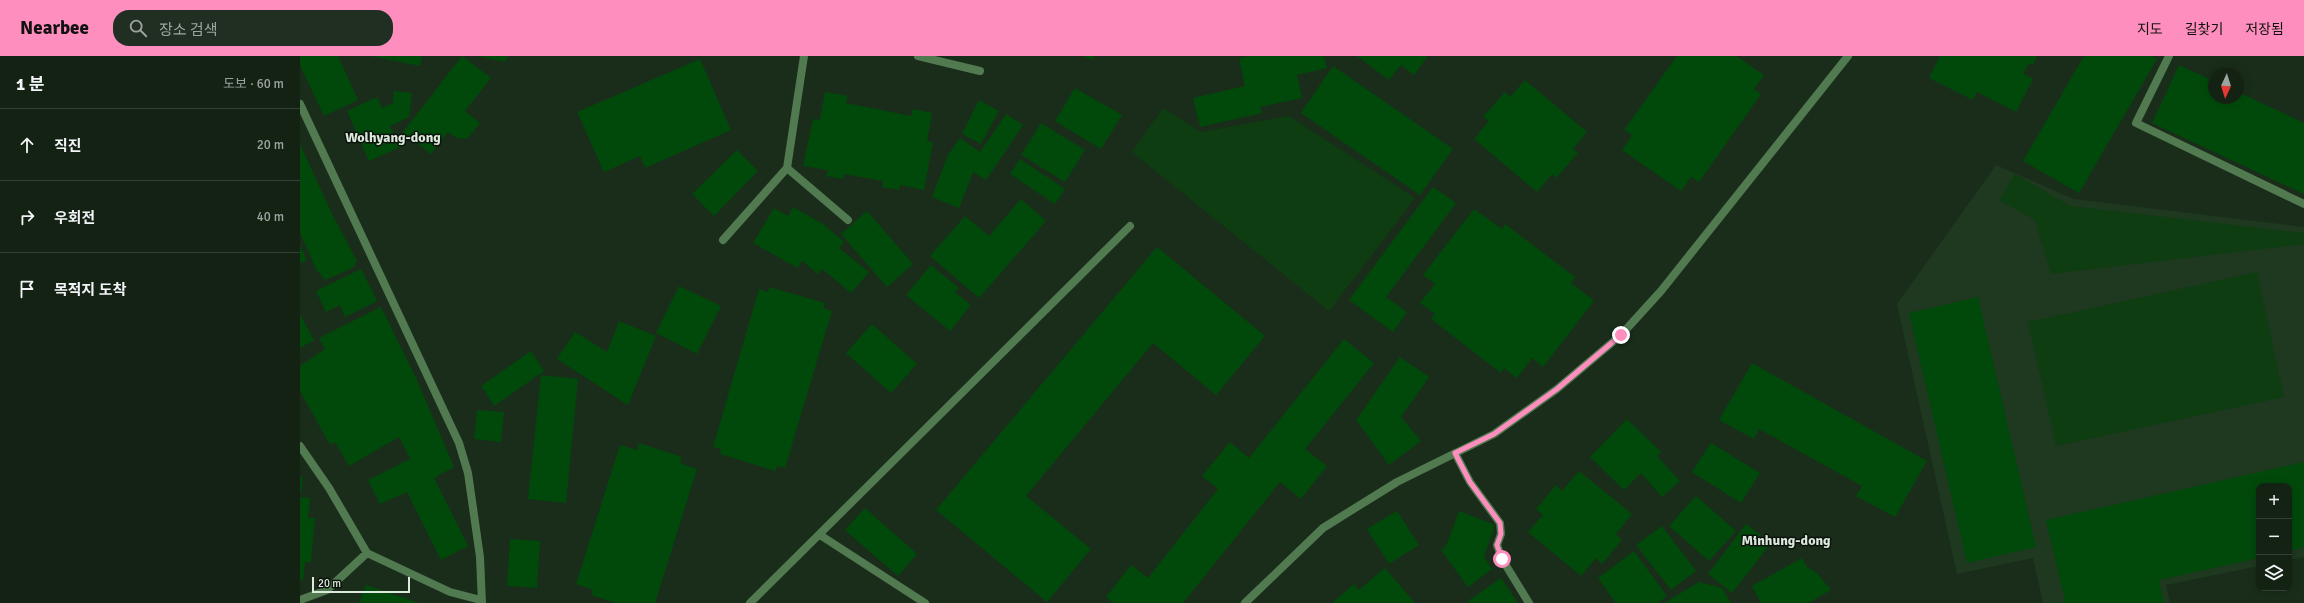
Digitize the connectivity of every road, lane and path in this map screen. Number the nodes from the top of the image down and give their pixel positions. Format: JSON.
{"nodes":[{"id":1,"x":804,"y":56,"type":"edge"},
{"id":2,"x":918,"y":56,"type":"edge"},
{"id":3,"x":1848,"y":56,"type":"edge"},
{"id":4,"x":2169,"y":56,"type":"edge"},
{"id":5,"x":980,"y":71,"type":"dead end"},
{"id":6,"x":300,"y":104,"type":"edge"},
{"id":7,"x":787,"y":168,"type":"junction"},
{"id":8,"x":2304,"y":204,"type":"edge"},
{"id":9,"x":848,"y":220,"type":"dead end"},
{"id":10,"x":1130,"y":226,"type":"dead end"},
{"id":11,"x":723,"y":240,"type":"dead end"},
{"id":12,"x":300,"y":446,"type":"edge"},
{"id":13,"x":1455,"y":453,"type":"junction"},
{"id":14,"x":820,"y":535,"type":"junction"},
{"id":15,"x":367,"y":553,"type":"junction"},
{"id":16,"x":300,"y":600,"type":"edge"},
{"id":17,"x":482,"y":602,"type":"edge"},
{"id":18,"x":750,"y":603,"type":"edge"},
{"id":19,"x":925,"y":603,"type":"edge"},
{"id":20,"x":1244,"y":603,"type":"edge"},
{"id":21,"x":1529,"y":603,"type":"edge"}],
"edges":[{"from":1,"to":7,"type":"street"},
{"from":2,"to":5,"type":"street"},
{"from":3,"to":13,"type":"street"},
{"from":4,"to":8,"type":"street"},
{"from":6,"to":17,"type":"street"},
{"from":7,"to":9,"type":"street"},
{"from":7,"to":11,"type":"street"},
{"from":10,"to":14,"type":"street"},
{"from":12,"to":15,"type":"street"},
{"from":13,"to":20,"type":"street"},
{"from":13,"to":21,"type":"street"},
{"from":14,"to":18,"type":"street"},
{"from":14,"to":19,"type":"street"},
{"from":15,"to":16,"type":"street"},
{"from":15,"to":17,"type":"street"}]}
